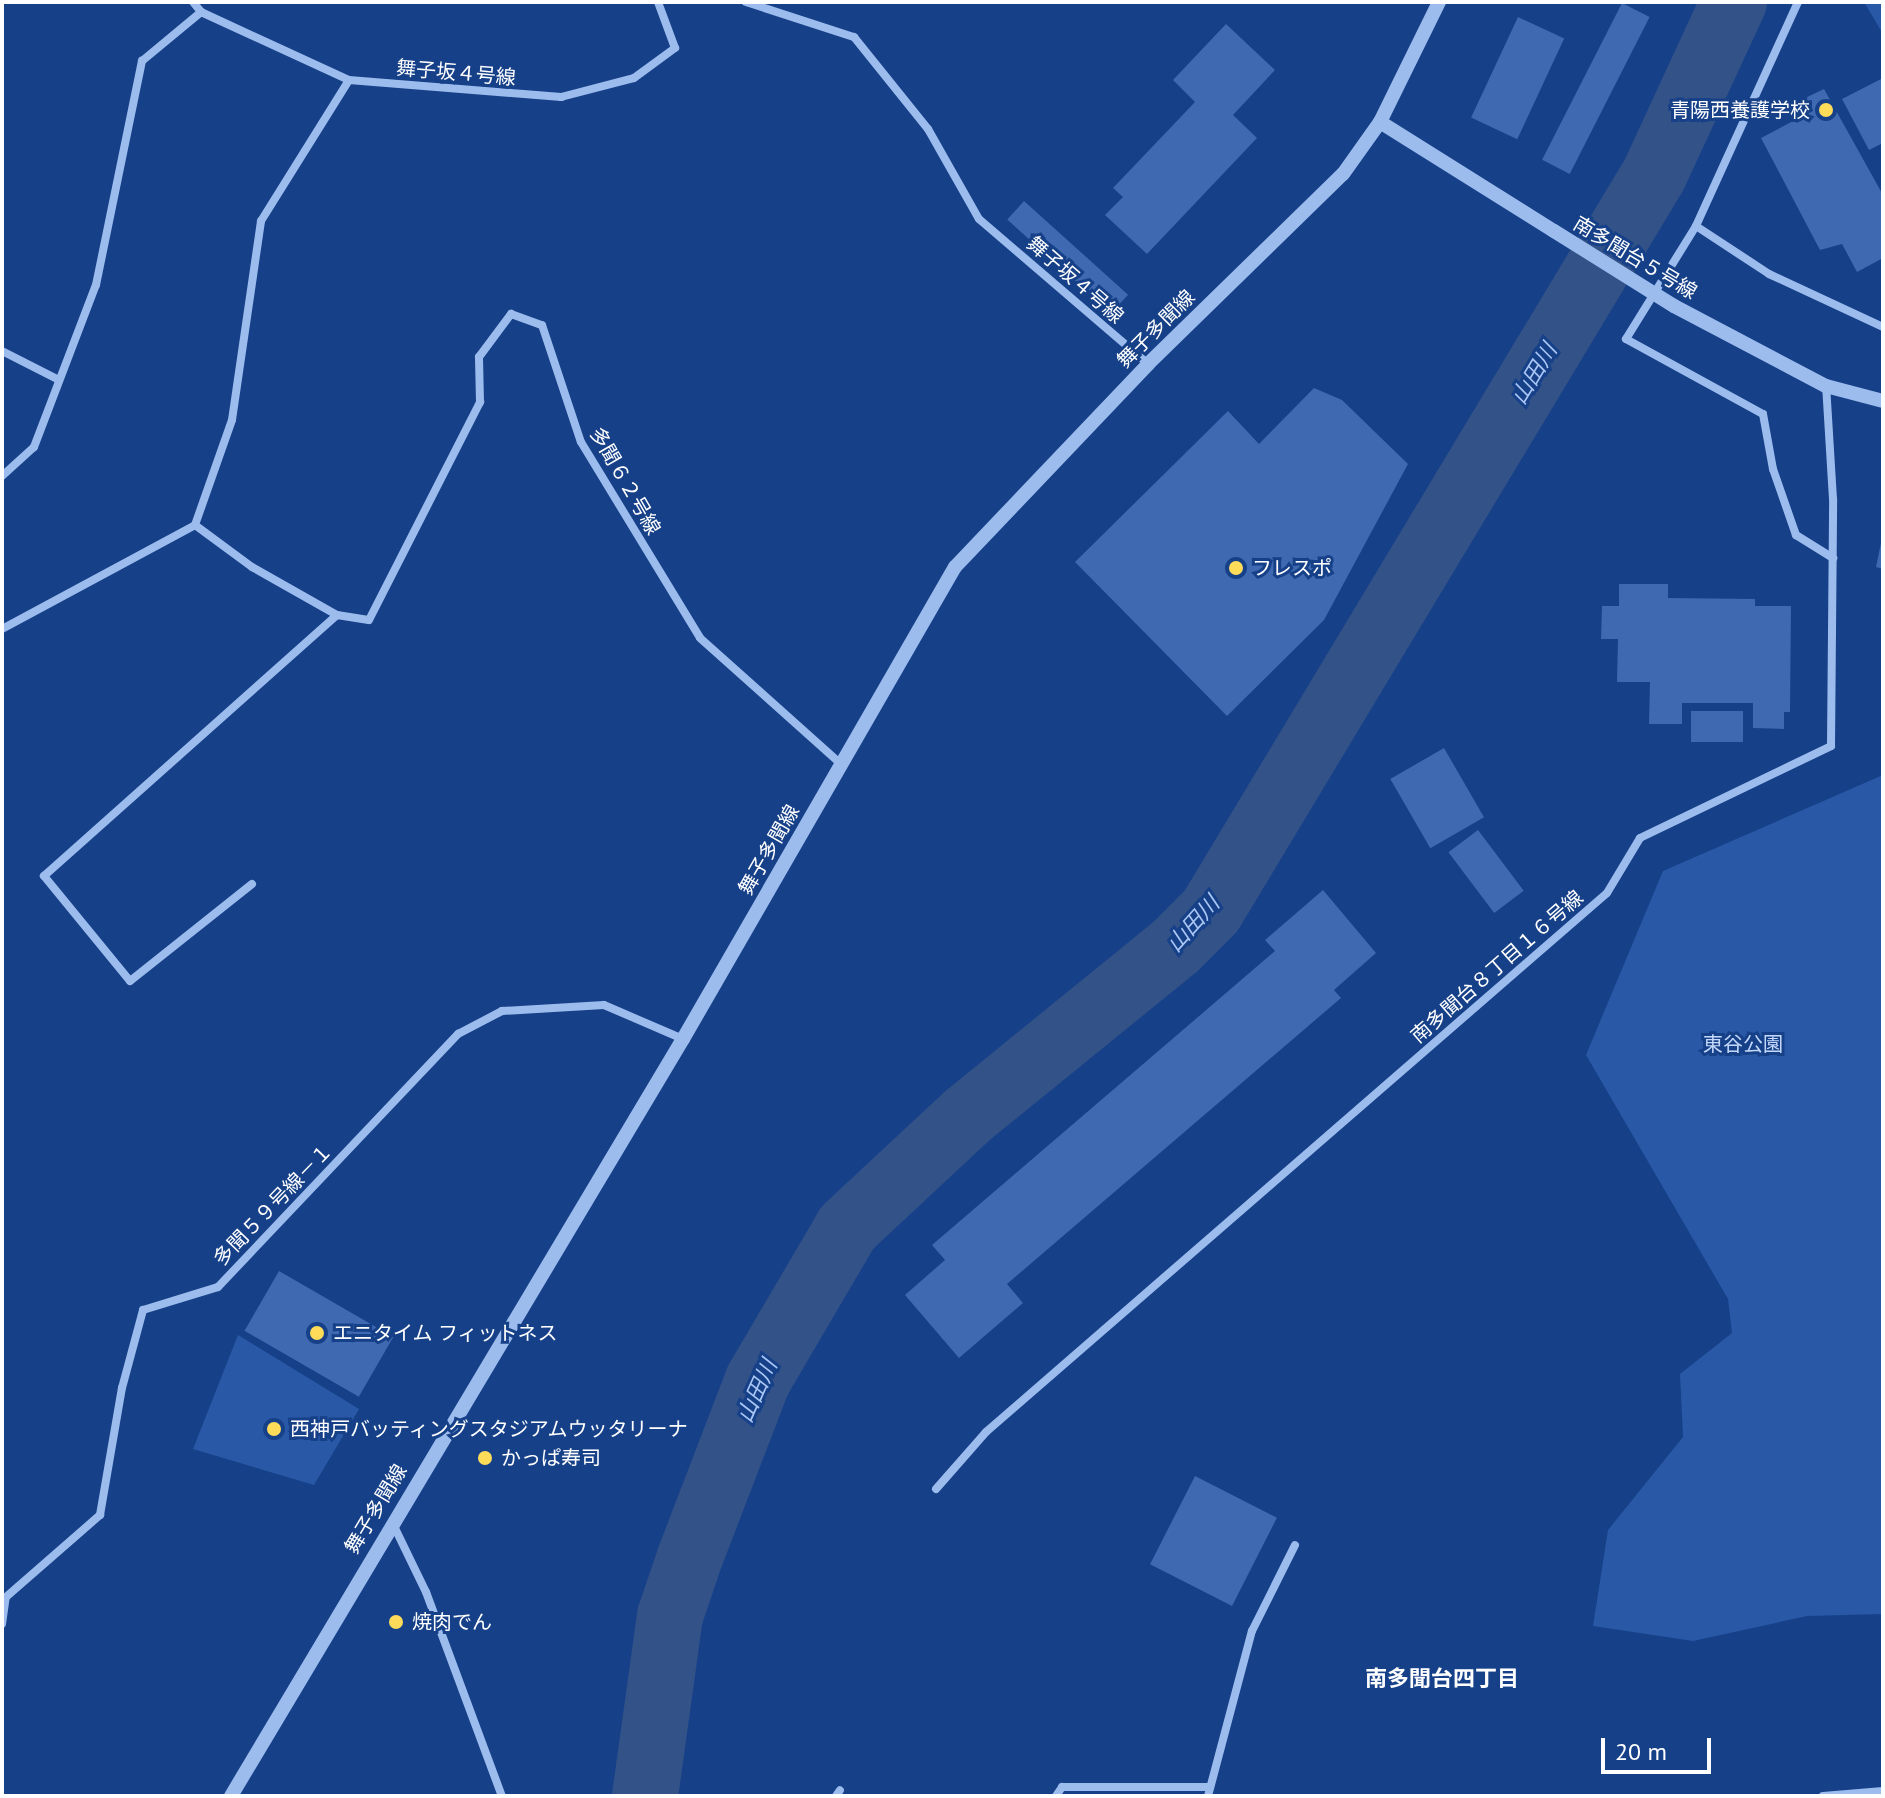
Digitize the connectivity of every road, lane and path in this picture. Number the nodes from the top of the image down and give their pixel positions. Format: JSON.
{"nodes":[{"id":1,"x":193,"y":2,"type":"edge"},
{"id":2,"x":658,"y":2,"type":"edge"},
{"id":3,"x":746,"y":2,"type":"edge"},
{"id":4,"x":1439,"y":2,"type":"edge"},
{"id":5,"x":1798,"y":2,"type":"edge"},
{"id":6,"x":201,"y":12,"type":"junction"},
{"id":7,"x":349,"y":80,"type":"junction"},
{"id":8,"x":1380,"y":122,"type":"junction"},
{"id":9,"x":1696,"y":226,"type":"junction"},
{"id":10,"x":1883,"y":327,"type":"edge"},
{"id":11,"x":2,"y":351,"type":"edge"},
{"id":12,"x":1148,"y":364,"type":"junction"},
{"id":13,"x":59,"y":380,"type":"junction"},
{"id":14,"x":1826,"y":386,"type":"junction"},
{"id":15,"x":1883,"y":401,"type":"edge"},
{"id":16,"x":2,"y":476,"type":"edge"},
{"id":17,"x":195,"y":525,"type":"junction"},
{"id":18,"x":1833,"y":558,"type":"junction"},
{"id":19,"x":337,"y":615,"type":"junction"},
{"id":20,"x":2,"y":629,"type":"edge"},
{"id":21,"x":841,"y":764,"type":"junction"},
{"id":22,"x":252,"y":884,"type":"dead end"},
{"id":23,"x":683,"y":1039,"type":"junction"},
{"id":24,"x":936,"y":1489,"type":"dead end"},
{"id":25,"x":392,"y":1521,"type":"junction"},
{"id":26,"x":1295,"y":1545,"type":"dead end"},
{"id":27,"x":2,"y":1624,"type":"edge"},
{"id":28,"x":1209,"y":1791,"type":"edge"},
{"id":29,"x":1883,"y":1791,"type":"edge"},
{"id":30,"x":1873,"y":1793,"type":"edge"},
{"id":31,"x":231,"y":1796,"type":"edge"},
{"id":32,"x":502,"y":1796,"type":"edge"},
{"id":33,"x":1056,"y":1796,"type":"edge"},
{"id":34,"x":1823,"y":1796,"type":"edge"}],
"edges":[{"from":1,"to":6,"type":"street","name":"舞子坂４号線"},
{"from":2,"to":7,"type":"street","name":"舞子坂４号線"},
{"from":3,"to":12,"type":"street","name":"舞子坂４号線"},
{"from":4,"to":8,"type":"street","name":"舞子多聞線"},
{"from":5,"to":9,"type":"street"},
{"from":6,"to":7,"type":"street","name":"舞子坂４号線"},
{"from":6,"to":13,"type":"street"},
{"from":7,"to":17,"type":"street"},
{"from":8,"to":12,"type":"street","name":"舞子多聞線"},
{"from":8,"to":14,"type":"street","name":"南多聞台５号線","bridge":true},
{"from":9,"to":10,"type":"street"},
{"from":9,"to":18,"type":"street"},
{"from":11,"to":13,"type":"street"},
{"from":12,"to":21,"type":"street","name":"舞子多聞線"},
{"from":13,"to":16,"type":"street"},
{"from":14,"to":15,"type":"street","name":"南多聞台５号線"},
{"from":14,"to":18,"type":"street","name":"南多聞台８丁目１６号線"},
{"from":17,"to":19,"type":"street"},
{"from":17,"to":20,"type":"street"},
{"from":18,"to":24,"type":"street","name":"南多聞台８丁目１６号線"},
{"from":19,"to":21,"type":"street","name":"多聞６２号線"},
{"from":19,"to":22,"type":"street"},
{"from":21,"to":23,"type":"street","name":"舞子多聞線"},
{"from":23,"to":25,"type":"street","name":"舞子多聞線"},
{"from":23,"to":27,"type":"street","name":"多聞５９号線－１"},
{"from":25,"to":31,"type":"street","name":"舞子多聞線"},
{"from":25,"to":32,"type":"street"},
{"from":26,"to":28,"type":"street"},
{"from":28,"to":33,"type":"street"},
{"from":29,"to":30,"type":"street"},
{"from":30,"to":34,"type":"street"}]}
